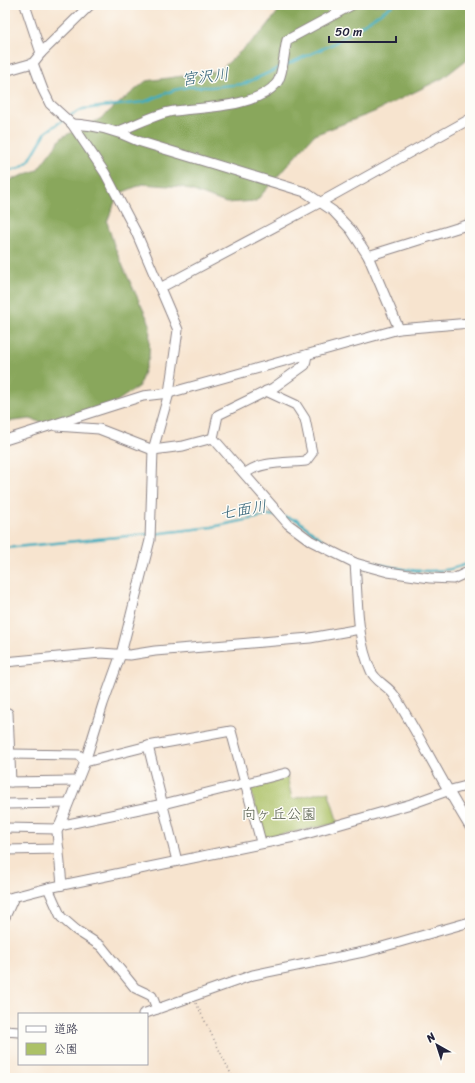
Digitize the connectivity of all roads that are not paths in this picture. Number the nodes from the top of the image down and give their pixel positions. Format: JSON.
{"nodes":[{"id":1,"x":25,"y":5,"type":"edge"},
{"id":2,"x":90,"y":5,"type":"edge"},
{"id":3,"x":352,"y":5,"type":"edge"},
{"id":4,"x":41,"y":53,"type":"junction"},
{"id":5,"x":33,"y":64,"type":"junction"},
{"id":6,"x":5,"y":71,"type":"edge"},
{"id":7,"x":470,"y":118,"type":"edge"},
{"id":8,"x":72,"y":124,"type":"junction"},
{"id":9,"x":118,"y":131,"type":"junction"},
{"id":10,"x":321,"y":202,"type":"junction"},
{"id":11,"x":470,"y":224,"type":"edge"},
{"id":12,"x":368,"y":256,"type":"junction"},
{"id":13,"x":160,"y":288,"type":"junction"},
{"id":14,"x":470,"y":323,"type":"edge"},
{"id":15,"x":399,"y":329,"type":"junction"},
{"id":16,"x":307,"y":355,"type":"junction"},
{"id":17,"x":266,"y":391,"type":"junction"},
{"id":18,"x":169,"y":393,"type":"junction"},
{"id":19,"x":51,"y":425,"type":"junction"},
{"id":20,"x":213,"y":438,"type":"junction"},
{"id":21,"x":5,"y":440,"type":"edge"},
{"id":22,"x":153,"y":450,"type":"junction"},
{"id":23,"x":245,"y":474,"type":"junction"},
{"id":24,"x":355,"y":563,"type":"junction"},
{"id":25,"x":470,"y":571,"type":"edge"},
{"id":26,"x":360,"y":630,"type":"junction"},
{"id":27,"x":122,"y":654,"type":"junction"},
{"id":28,"x":5,"y":662,"type":"edge"},
{"id":29,"x":8,"y":713,"type":"dead end"},
{"id":30,"x":148,"y":746,"type":"junction"},
{"id":31,"x":9,"y":754,"type":"junction"},
{"id":32,"x":85,"y":762,"type":"junction"},
{"id":33,"x":286,"y":774,"type":"dead end"},
{"id":34,"x":77,"y":781,"type":"junction"},
{"id":35,"x":8,"y":782,"type":"edge"},
{"id":36,"x":245,"y":784,"type":"junction"},
{"id":37,"x":470,"y":785,"type":"edge"},
{"id":38,"x":447,"y":791,"type":"junction"},
{"id":39,"x":68,"y":803,"type":"junction"},
{"id":40,"x":5,"y":804,"type":"edge"},
{"id":41,"x":163,"y":804,"type":"junction"},
{"id":42,"x":58,"y":827,"type":"junction"},
{"id":43,"x":470,"y":827,"type":"edge"},
{"id":44,"x":5,"y":828,"type":"edge"},
{"id":45,"x":261,"y":842,"type":"junction"},
{"id":46,"x":59,"y":849,"type":"junction"},
{"id":47,"x":5,"y":850,"type":"edge"},
{"id":48,"x":177,"y":861,"type":"junction"},
{"id":49,"x":62,"y":885,"type":"junction"},
{"id":50,"x":48,"y":888,"type":"junction"},
{"id":51,"x":14,"y":897,"type":"junction"},
{"id":52,"x":5,"y":899,"type":"edge"},
{"id":53,"x":5,"y":917,"type":"edge"},
{"id":54,"x":470,"y":922,"type":"edge"},
{"id":55,"x":157,"y":1009,"type":"junction"},
{"id":56,"x":146,"y":1013,"type":"edge"},
{"id":57,"x":5,"y":1031,"type":"edge"},
{"id":58,"x":18,"y":1032,"type":"edge"}],
"edges":[{"from":1,"to":4,"type":"street"},
{"from":2,"to":4,"type":"street"},
{"from":3,"to":9,"type":"street"},
{"from":4,"to":5,"type":"street"},
{"from":5,"to":6,"type":"street"},
{"from":5,"to":8,"type":"street"},
{"from":7,"to":10,"type":"street"},
{"from":8,"to":9,"type":"street"},
{"from":8,"to":13,"type":"street"},
{"from":9,"to":10,"type":"street"},
{"from":10,"to":12,"type":"street"},
{"from":10,"to":13,"type":"street"},
{"from":11,"to":12,"type":"street"},
{"from":12,"to":15,"type":"street"},
{"from":13,"to":18,"type":"street"},
{"from":14,"to":15,"type":"street"},
{"from":15,"to":16,"type":"street"},
{"from":16,"to":17,"type":"street"},
{"from":16,"to":18,"type":"street"},
{"from":17,"to":20,"type":"street"},
{"from":17,"to":23,"type":"street"},
{"from":18,"to":19,"type":"street"},
{"from":18,"to":22,"type":"street"},
{"from":19,"to":21,"type":"street"},
{"from":19,"to":22,"type":"street"},
{"from":20,"to":22,"type":"street"},
{"from":20,"to":23,"type":"street"},
{"from":22,"to":27,"type":"street"},
{"from":23,"to":24,"type":"street"},
{"from":24,"to":25,"type":"street"},
{"from":24,"to":26,"type":"street"},
{"from":26,"to":27,"type":"street"},
{"from":26,"to":38,"type":"street"},
{"from":27,"to":28,"type":"street"},
{"from":27,"to":32,"type":"street"},
{"from":29,"to":31,"type":"street"},
{"from":30,"to":32,"type":"street"},
{"from":30,"to":36,"type":"street"},
{"from":30,"to":41,"type":"street"},
{"from":31,"to":32,"type":"street"},
{"from":31,"to":35,"type":"street"},
{"from":32,"to":34,"type":"street"},
{"from":33,"to":36,"type":"street"},
{"from":34,"to":35,"type":"street"},
{"from":34,"to":39,"type":"street"},
{"from":36,"to":41,"type":"street"},
{"from":36,"to":45,"type":"street"},
{"from":37,"to":38,"type":"street"},
{"from":38,"to":43,"type":"street"},
{"from":38,"to":45,"type":"street"},
{"from":39,"to":40,"type":"street"},
{"from":39,"to":42,"type":"street"},
{"from":41,"to":42,"type":"street"},
{"from":41,"to":48,"type":"street"},
{"from":42,"to":44,"type":"street"},
{"from":42,"to":46,"type":"street"},
{"from":45,"to":48,"type":"street"},
{"from":46,"to":47,"type":"street"},
{"from":46,"to":49,"type":"street"},
{"from":48,"to":49,"type":"street"},
{"from":49,"to":50,"type":"street"},
{"from":50,"to":51,"type":"street"},
{"from":50,"to":55,"type":"street"},
{"from":51,"to":52,"type":"street"},
{"from":51,"to":53,"type":"street"},
{"from":54,"to":55,"type":"street"},
{"from":55,"to":56,"type":"street"},
{"from":57,"to":58,"type":"street"}]}
